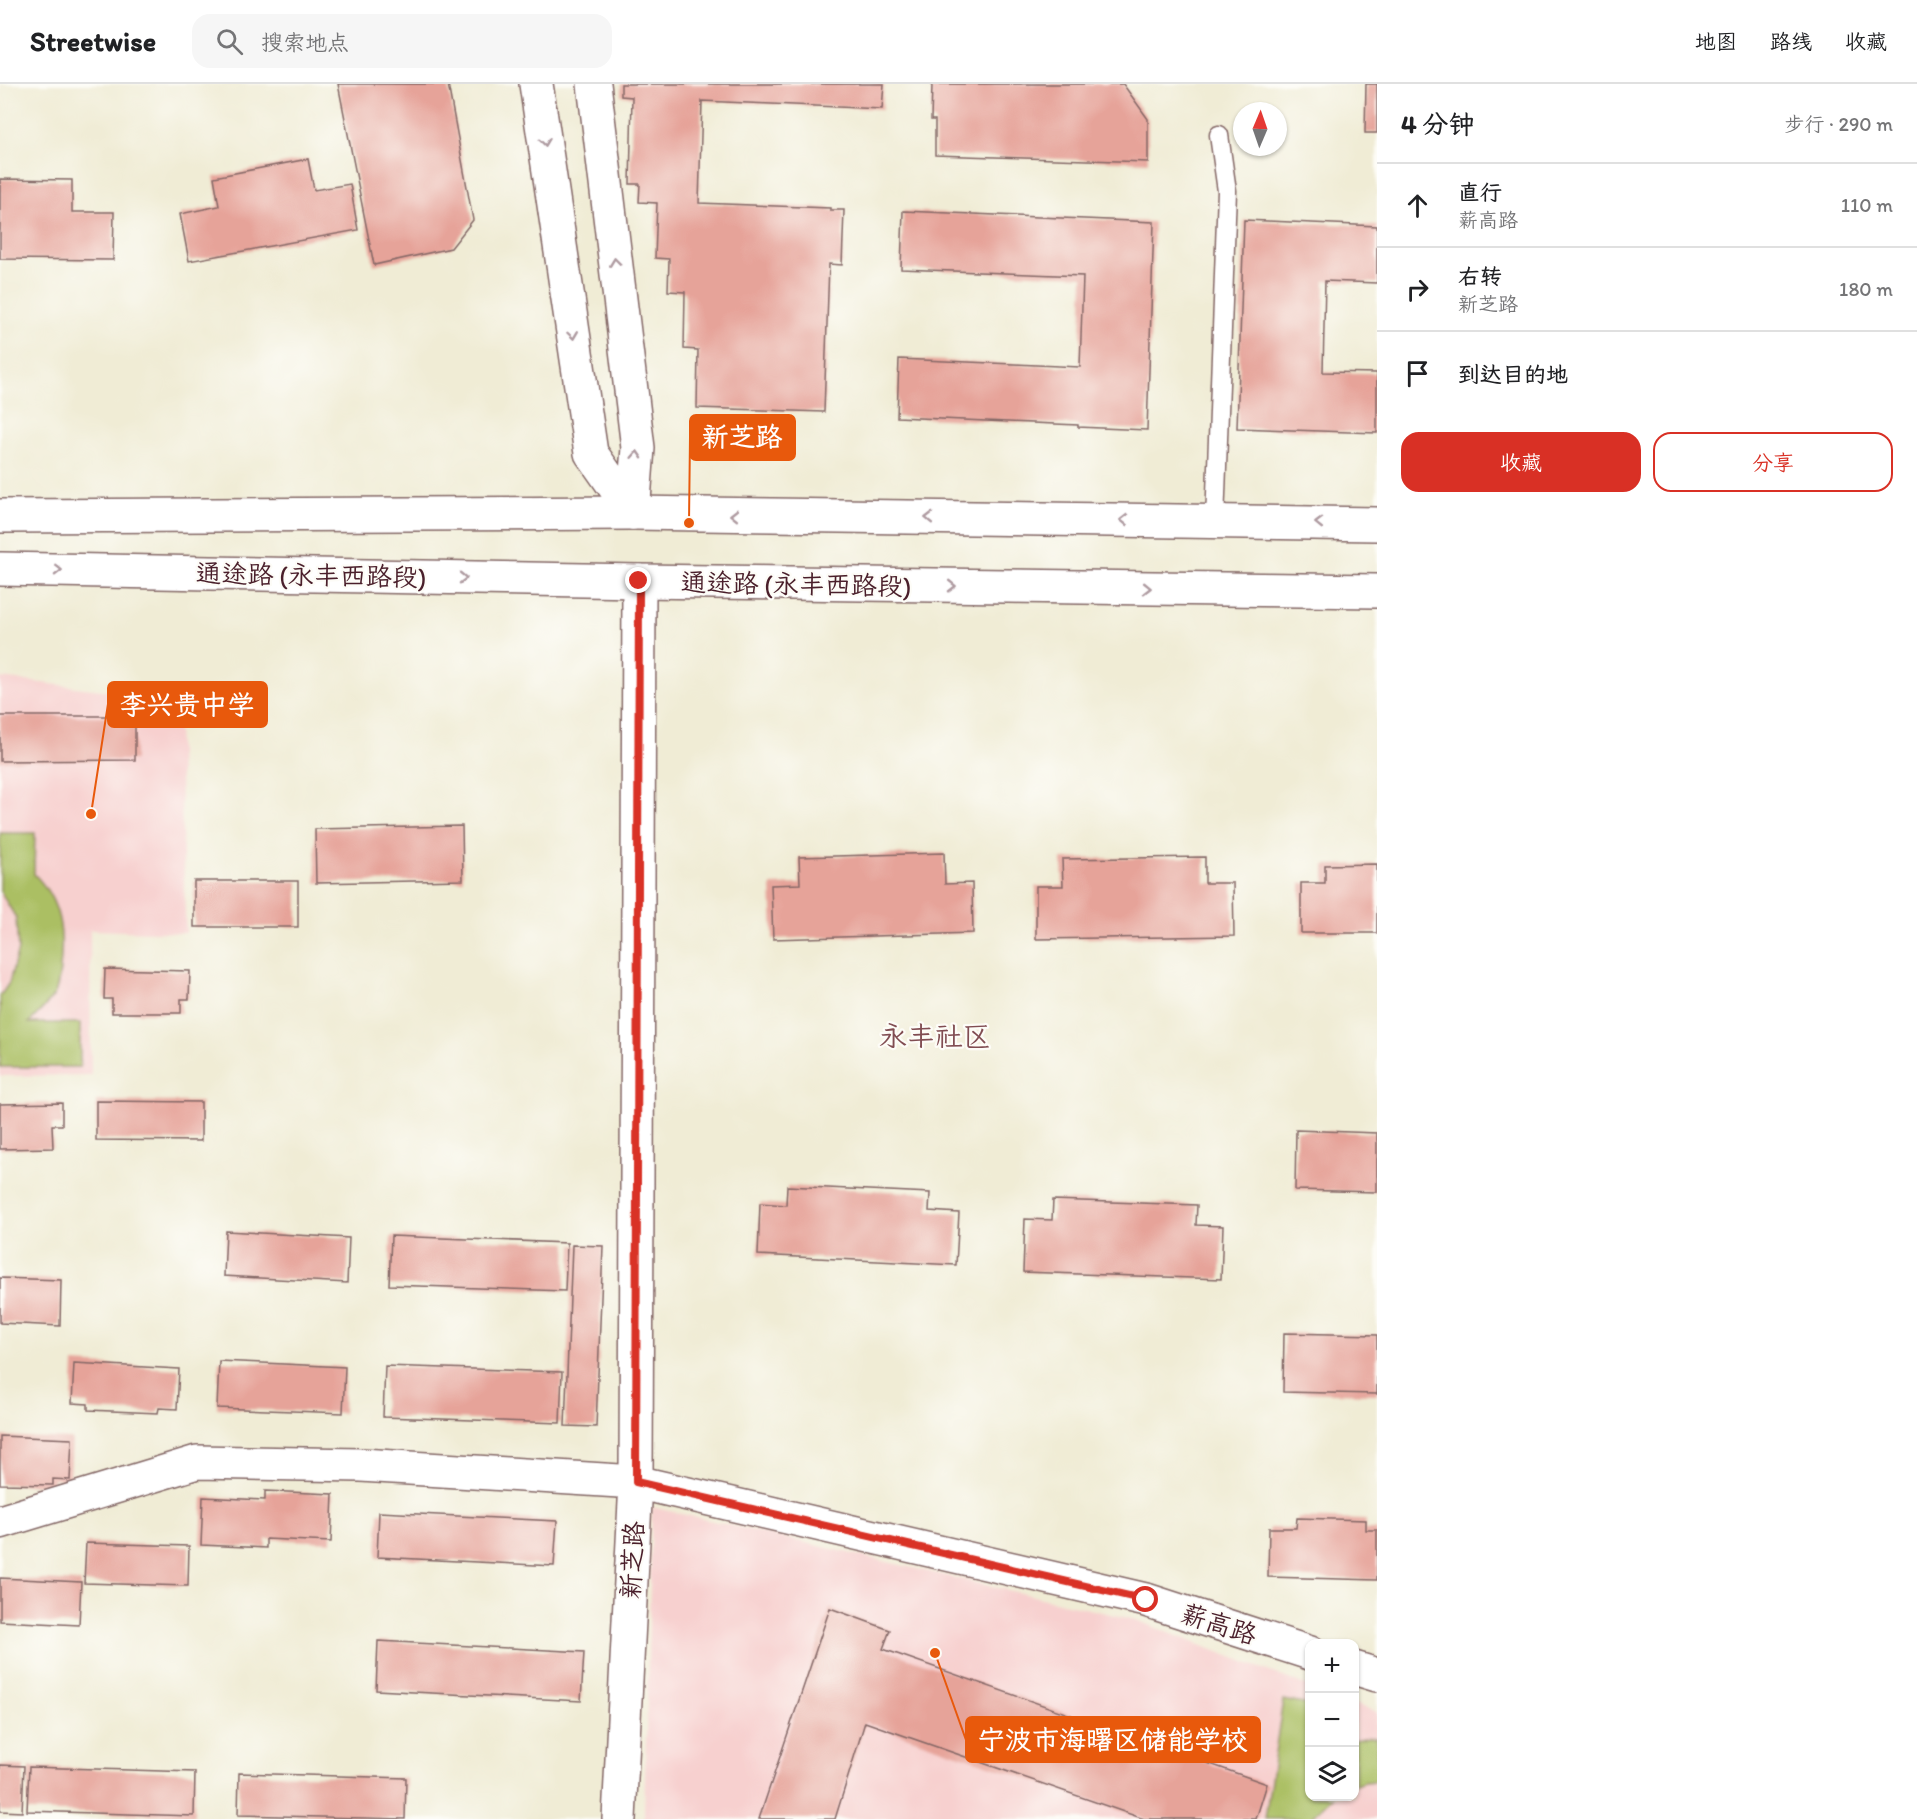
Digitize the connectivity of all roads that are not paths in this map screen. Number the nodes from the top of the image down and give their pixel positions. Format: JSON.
{"nodes":[{"id":1,"x":536,"y":84,"type":"edge"},
{"id":2,"x":594,"y":84,"type":"edge"},
{"id":3,"x":1219,"y":135,"type":"dead end"},
{"id":4,"x":633,"y":513,"type":"junction"},
{"id":5,"x":0,"y":516,"type":"edge"},
{"id":6,"x":1215,"y":522,"type":"junction"},
{"id":7,"x":1377,"y":524,"type":"edge"},
{"id":8,"x":0,"y":569,"type":"edge"},
{"id":9,"x":639,"y":581,"type":"junction"},
{"id":10,"x":1377,"y":591,"type":"edge"},
{"id":11,"x":636,"y":1482,"type":"junction"},
{"id":12,"x":0,"y":1522,"type":"edge"},
{"id":13,"x":1305,"y":1651,"type":"edge"},
{"id":14,"x":1359,"y":1670,"type":"edge"},
{"id":15,"x":1377,"y":1675,"type":"edge"},
{"id":16,"x":619,"y":1819,"type":"edge"}],
"edges":[{"from":1,"to":4,"type":"main road","one_way":true},
{"from":4,"to":2,"type":"main road","one_way":true},
{"from":3,"to":6,"type":"lane"},
{"from":4,"to":5,"type":"main road"},
{"from":6,"to":4,"type":"main road","one_way":true},
{"from":7,"to":6,"type":"main road","one_way":true},
{"from":8,"to":9,"type":"main road","name":"通途路 (永丰西路段)","one_way":true},
{"from":9,"to":10,"type":"main road","name":"通途路 (永丰西路段)","one_way":true},
{"from":9,"to":11,"type":"main road","name":"新芝路"},
{"from":11,"to":12,"type":"main road","name":"薪高路"},
{"from":11,"to":13,"type":"main road","name":"薪高路"},
{"from":11,"to":16,"type":"main road","name":"新芝路"},
{"from":14,"to":15,"type":"main road"}]}
